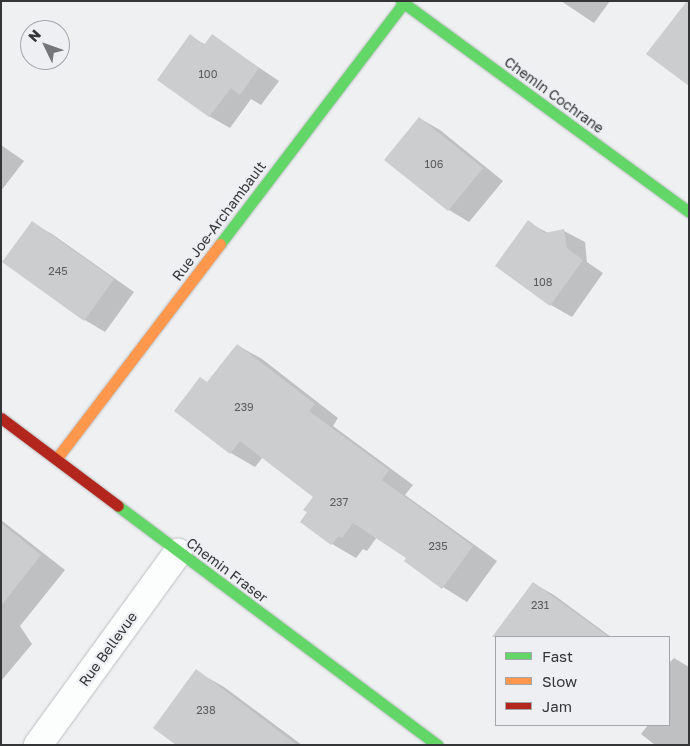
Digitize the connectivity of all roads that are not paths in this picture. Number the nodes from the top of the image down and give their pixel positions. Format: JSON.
{"nodes":[{"id":1,"x":403,"y":2,"type":"edge"},
{"id":2,"x":689,"y":212,"type":"edge"},
{"id":3,"x":1,"y":418,"type":"edge"},
{"id":4,"x":56,"y":458,"type":"junction"},
{"id":5,"x":178,"y":552,"type":"junction"},
{"id":6,"x":38,"y":745,"type":"edge"},
{"id":7,"x":437,"y":745,"type":"edge"}],
"edges":[{"from":1,"to":2,"type":"street","name":"Chemin Cochrane"},
{"from":1,"to":4,"type":"street","name":"Rue Joe-Archambault"},
{"from":3,"to":4,"type":"street","name":"Chemin Fraser"},
{"from":4,"to":5,"type":"street","name":"Chemin Fraser"},
{"from":5,"to":6,"type":"street","name":"Rue Bellevue"},
{"from":5,"to":7,"type":"street","name":"Chemin Fraser"}]}
